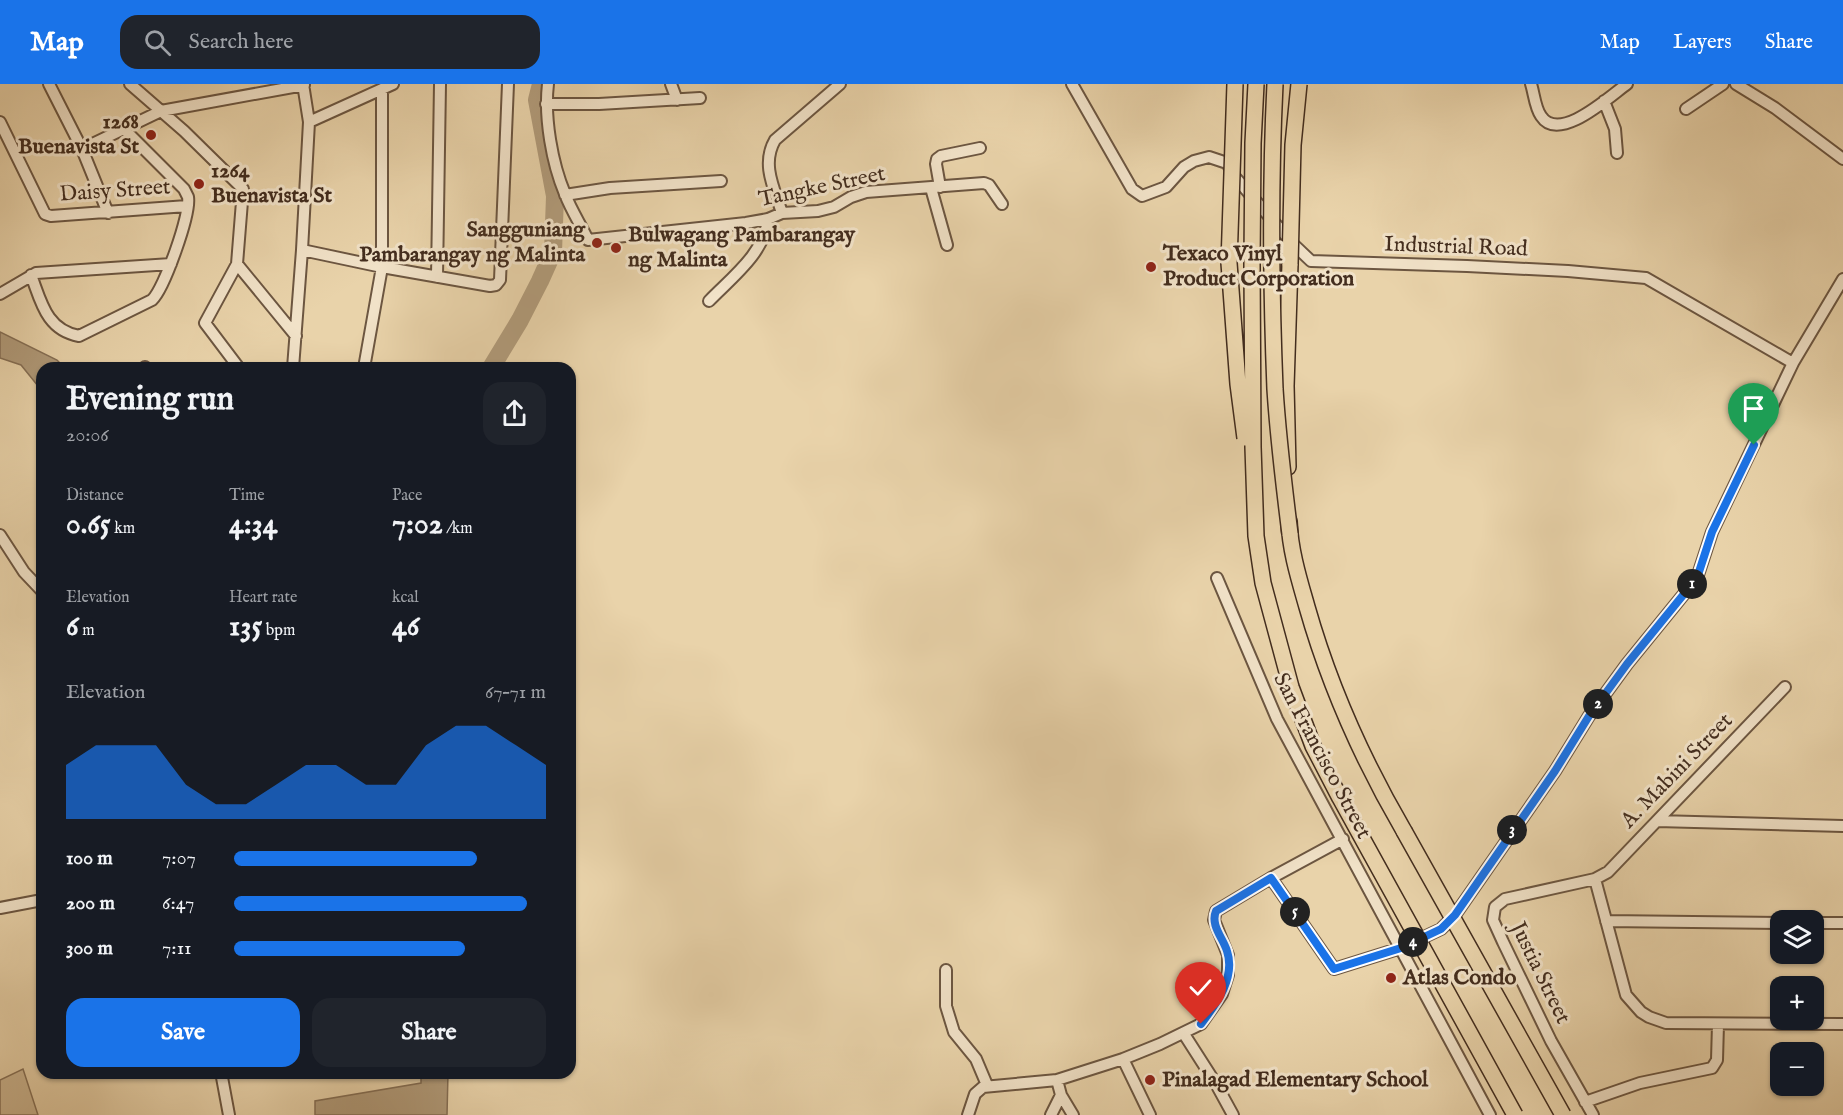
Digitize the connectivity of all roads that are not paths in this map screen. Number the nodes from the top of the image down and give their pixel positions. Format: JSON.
{"nodes":[{"id":1,"x":49,"y":84,"type":"edge"},
{"id":2,"x":130,"y":84,"type":"edge"},
{"id":3,"x":303,"y":84,"type":"edge"},
{"id":4,"x":393,"y":84,"type":"edge"},
{"id":5,"x":440,"y":84,"type":"edge"},
{"id":6,"x":508,"y":84,"type":"edge"},
{"id":7,"x":548,"y":84,"type":"edge"},
{"id":8,"x":672,"y":84,"type":"edge"},
{"id":9,"x":840,"y":84,"type":"edge"},
{"id":10,"x":1072,"y":84,"type":"edge"},
{"id":11,"x":1235,"y":84,"type":"edge"},
{"id":12,"x":1256,"y":84,"type":"edge"},
{"id":13,"x":1275,"y":84,"type":"edge"},
{"id":14,"x":1299,"y":84,"type":"edge"},
{"id":15,"x":1531,"y":84,"type":"edge"},
{"id":16,"x":1627,"y":84,"type":"edge"},
{"id":17,"x":1723,"y":84,"type":"edge"},
{"id":18,"x":1736,"y":84,"type":"edge"},
{"id":19,"x":381,"y":88,"type":"junction"},
{"id":20,"x":699,"y":98,"type":"dead end"},
{"id":21,"x":677,"y":100,"type":"junction"},
{"id":22,"x":1604,"y":101,"type":"junction"},
{"id":23,"x":546,"y":104,"type":"junction"},
{"id":24,"x":1686,"y":109,"type":"dead end"},
{"id":25,"x":161,"y":111,"type":"junction"},
{"id":26,"x":0,"y":122,"type":"edge"},
{"id":27,"x":309,"y":122,"type":"junction"},
{"id":28,"x":125,"y":130,"type":"junction"},
{"id":29,"x":980,"y":148,"type":"dead end"},
{"id":30,"x":82,"y":150,"type":"junction"},
{"id":31,"x":1617,"y":153,"type":"dead end"},
{"id":32,"x":1843,"y":159,"type":"edge"},
{"id":33,"x":721,"y":181,"type":"dead end"},
{"id":34,"x":936,"y":188,"type":"junction"},
{"id":35,"x":565,"y":195,"type":"junction"},
{"id":36,"x":1002,"y":204,"type":"dead end"},
{"id":37,"x":188,"y":206,"type":"junction"},
{"id":38,"x":108,"y":213,"type":"junction"},
{"id":39,"x":782,"y":213,"type":"junction"},
{"id":40,"x":768,"y":219,"type":"junction"},
{"id":41,"x":948,"y":245,"type":"dead end"},
{"id":42,"x":302,"y":250,"type":"junction"},
{"id":43,"x":171,"y":264,"type":"junction"},
{"id":44,"x":237,"y":264,"type":"junction"},
{"id":45,"x":382,"y":267,"type":"junction"},
{"id":46,"x":31,"y":275,"type":"junction"},
{"id":47,"x":437,"y":277,"type":"junction"},
{"id":48,"x":1843,"y":279,"type":"edge"},
{"id":49,"x":0,"y":294,"type":"edge"},
{"id":50,"x":709,"y":301,"type":"dead end"},
{"id":51,"x":297,"y":336,"type":"junction"},
{"id":52,"x":234,"y":362,"type":"edge"},
{"id":53,"x":294,"y":362,"type":"edge"},
{"id":54,"x":365,"y":362,"type":"edge"},
{"id":55,"x":1793,"y":363,"type":"junction"},
{"id":56,"x":1290,"y":534,"type":"junction"},
{"id":57,"x":0,"y":535,"type":"edge"},
{"id":58,"x":1256,"y":536,"type":"junction"},
{"id":59,"x":1217,"y":578,"type":"dead end"},
{"id":60,"x":36,"y":585,"type":"edge"},
{"id":61,"x":1785,"y":687,"type":"dead end"},
{"id":62,"x":1657,"y":821,"type":"junction"},
{"id":63,"x":1843,"y":826,"type":"edge"},
{"id":64,"x":1343,"y":839,"type":"junction"},
{"id":65,"x":1271,"y":878,"type":"junction"},
{"id":66,"x":1595,"y":879,"type":"junction"},
{"id":67,"x":36,"y":901,"type":"edge"},
{"id":68,"x":0,"y":908,"type":"edge"},
{"id":69,"x":1606,"y":921,"type":"junction"},
{"id":70,"x":1770,"y":923,"type":"edge"},
{"id":71,"x":1824,"y":923,"type":"edge"},
{"id":72,"x":1843,"y":924,"type":"edge"},
{"id":73,"x":1401,"y":948,"type":"junction"},
{"id":74,"x":946,"y":970,"type":"dead end"},
{"id":75,"x":1718,"y":1024,"type":"junction"},
{"id":76,"x":1843,"y":1024,"type":"edge"},
{"id":77,"x":1184,"y":1034,"type":"junction"},
{"id":78,"x":1123,"y":1059,"type":"junction"},
{"id":79,"x":222,"y":1079,"type":"edge"},
{"id":80,"x":1057,"y":1080,"type":"junction"},
{"id":81,"x":985,"y":1086,"type":"junction"},
{"id":82,"x":1061,"y":1095,"type":"junction"},
{"id":83,"x":1585,"y":1102,"type":"junction"},
{"id":84,"x":230,"y":1115,"type":"edge"},
{"id":85,"x":968,"y":1115,"type":"edge"},
{"id":86,"x":1051,"y":1115,"type":"edge"},
{"id":87,"x":1073,"y":1115,"type":"edge"},
{"id":88,"x":1150,"y":1115,"type":"edge"},
{"id":89,"x":1233,"y":1115,"type":"edge"},
{"id":90,"x":1490,"y":1115,"type":"edge"},
{"id":91,"x":1515,"y":1115,"type":"edge"},
{"id":92,"x":1563,"y":1115,"type":"edge"},
{"id":93,"x":1593,"y":1115,"type":"edge"}],
"edges":[{"from":1,"to":30,"type":"street"},
{"from":2,"to":25,"type":"street"},
{"from":3,"to":25,"type":"street"},
{"from":3,"to":27,"type":"street"},
{"from":4,"to":19,"type":"street"},
{"from":5,"to":47,"type":"street"},
{"from":6,"to":47,"type":"street"},
{"from":7,"to":23,"type":"street","name":"Tangke Street"},
{"from":8,"to":21,"type":"street"},
{"from":9,"to":39,"type":"street"},
{"from":10,"to":55,"type":"street","name":"Industrial Road"},
{"from":11,"to":58,"type":"highway","bridge":true},
{"from":12,"to":58,"type":"highway","bridge":true},
{"from":13,"to":56,"type":"highway","bridge":true},
{"from":14,"to":56,"type":"highway","bridge":true},
{"from":15,"to":22,"type":"street"},
{"from":16,"to":22,"type":"street"},
{"from":17,"to":24,"type":"street"},
{"from":18,"to":32,"type":"street"},
{"from":19,"to":27,"type":"street"},
{"from":19,"to":45,"type":"street"},
{"from":20,"to":21,"type":"street"},
{"from":21,"to":23,"type":"street"},
{"from":22,"to":31,"type":"street"},
{"from":23,"to":35,"type":"street","name":"Tangke Street"},
{"from":25,"to":28,"type":"street"},
{"from":25,"to":44,"type":"street"},
{"from":26,"to":38,"type":"street","name":"Daisy Street"},
{"from":27,"to":42,"type":"street"},
{"from":28,"to":30,"type":"street"},
{"from":28,"to":37,"type":"street"},
{"from":29,"to":34,"type":"street"},
{"from":30,"to":38,"type":"street"},
{"from":33,"to":35,"type":"street"},
{"from":34,"to":36,"type":"street","name":"Tangke Street"},
{"from":34,"to":39,"type":"street","name":"Tangke Street"},
{"from":34,"to":41,"type":"street"},
{"from":35,"to":40,"type":"street","name":"Tangke Street"},
{"from":37,"to":38,"type":"street","name":"Daisy Street"},
{"from":37,"to":43,"type":"street"},
{"from":39,"to":40,"type":"street","name":"Tangke Street"},
{"from":40,"to":50,"type":"street"},
{"from":42,"to":45,"type":"street"},
{"from":42,"to":51,"type":"street"},
{"from":43,"to":46,"type":"street"},
{"from":43,"to":46,"type":"street"},
{"from":44,"to":51,"type":"street"},
{"from":44,"to":52,"type":"street"},
{"from":45,"to":47,"type":"street"},
{"from":45,"to":54,"type":"street"},
{"from":46,"to":49,"type":"street"},
{"from":48,"to":55,"type":"street"},
{"from":51,"to":53,"type":"street"},
{"from":55,"to":73,"type":"street"},
{"from":56,"to":92,"type":"highway","bridge":true},
{"from":57,"to":60,"type":"street"},
{"from":58,"to":91,"type":"highway","bridge":true},
{"from":59,"to":64,"type":"street","name":"San Francisco Street"},
{"from":61,"to":62,"type":"street","name":"A. Mabini Street"},
{"from":62,"to":63,"type":"street"},
{"from":62,"to":66,"type":"street","name":"A. Mabini Street"},
{"from":64,"to":65,"type":"street"},
{"from":64,"to":73,"type":"street","name":"San Francisco Street"},
{"from":65,"to":73,"type":"street"},
{"from":65,"to":77,"type":"street"},
{"from":66,"to":69,"type":"street"},
{"from":66,"to":83,"type":"street","name":"Justia Street"},
{"from":67,"to":68,"type":"street"},
{"from":69,"to":70,"type":"street"},
{"from":69,"to":75,"type":"street"},
{"from":71,"to":72,"type":"street"},
{"from":73,"to":90,"type":"street","name":"San Francisco Street"},
{"from":74,"to":81,"type":"street"},
{"from":75,"to":76,"type":"street"},
{"from":75,"to":83,"type":"street"},
{"from":77,"to":78,"type":"street"},
{"from":77,"to":89,"type":"street"},
{"from":78,"to":80,"type":"street"},
{"from":78,"to":88,"type":"street"},
{"from":79,"to":84,"type":"street"},
{"from":80,"to":81,"type":"street"},
{"from":80,"to":82,"type":"street"},
{"from":81,"to":85,"type":"street"},
{"from":82,"to":86,"type":"street"},
{"from":82,"to":87,"type":"street"},
{"from":83,"to":93,"type":"street","name":"Justia Street"}]}
